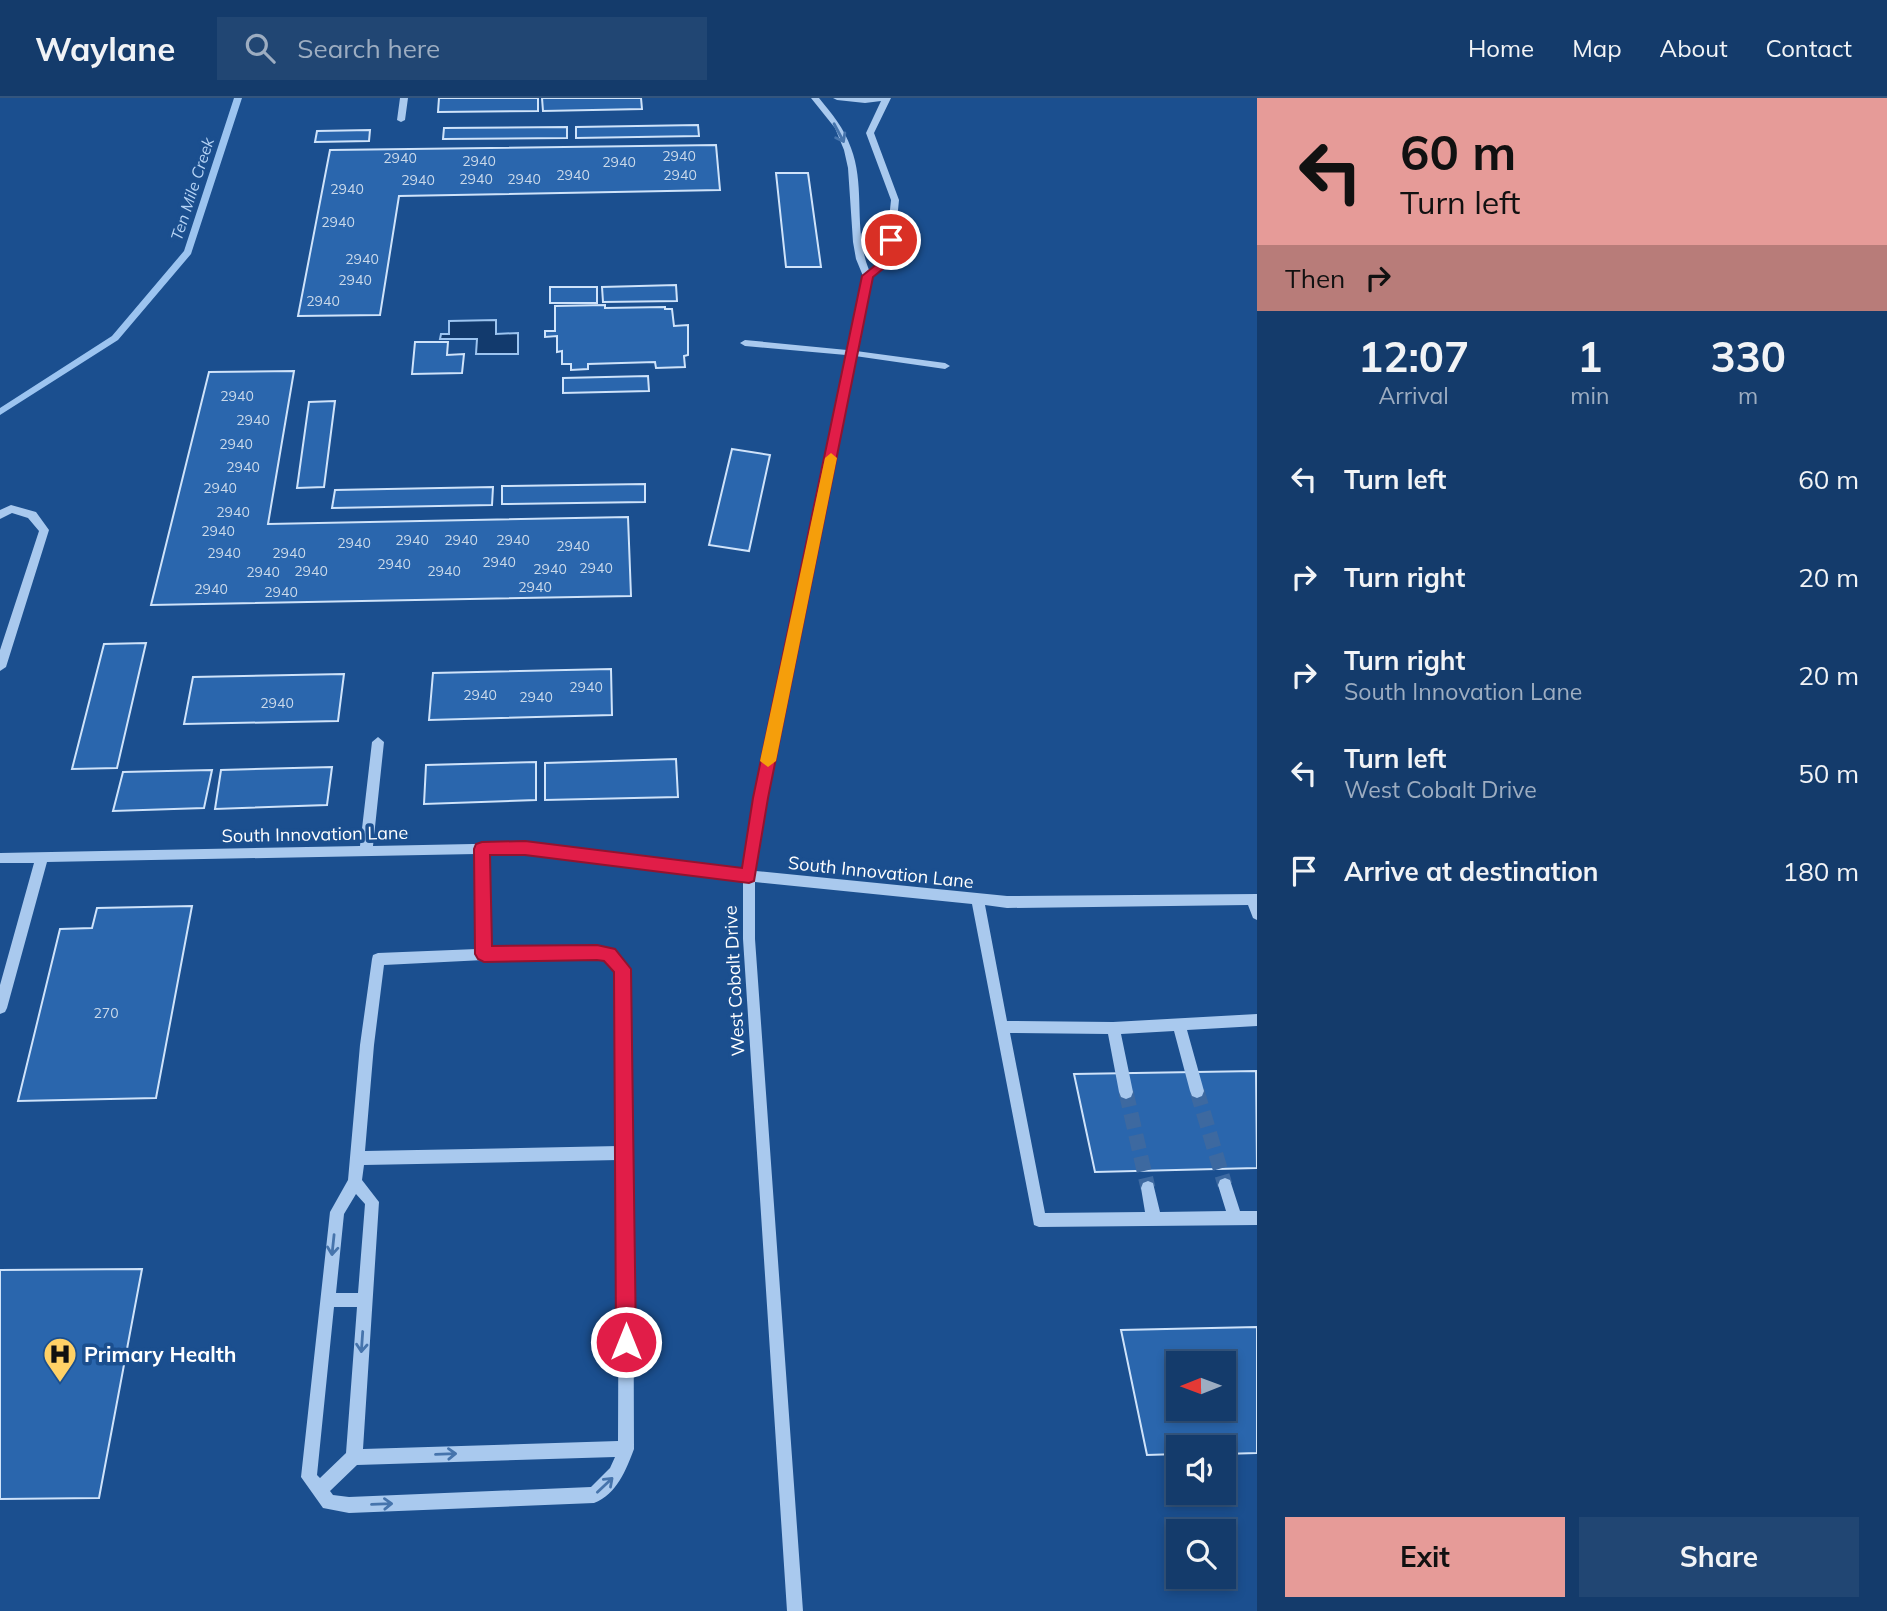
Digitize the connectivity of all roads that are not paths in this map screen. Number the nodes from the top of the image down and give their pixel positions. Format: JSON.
{"nodes":[{"id":1,"x":404,"y":98,"type":"edge"},
{"id":2,"x":815,"y":98,"type":"edge"},
{"id":3,"x":837,"y":98,"type":"edge"},
{"id":4,"x":886,"y":98,"type":"edge"},
{"id":5,"x":401,"y":120,"type":"dead end"},
{"id":6,"x":867,"y":276,"type":"junction"},
{"id":7,"x":745,"y":343,"type":"dead end"},
{"id":8,"x":852,"y":353,"type":"junction"},
{"id":9,"x":945,"y":366,"type":"dead end"},
{"id":10,"x":0,"y":515,"type":"edge"},
{"id":11,"x":0,"y":667,"type":"edge"},
{"id":12,"x":378,"y":742,"type":"dead end"},
{"id":13,"x":482,"y":849,"type":"junction"},
{"id":14,"x":366,"y":851,"type":"junction"},
{"id":15,"x":42,"y":857,"type":"junction"},
{"id":16,"x":0,"y":858,"type":"edge"},
{"id":17,"x":749,"y":876,"type":"junction"},
{"id":18,"x":977,"y":899,"type":"junction"},
{"id":19,"x":1254,"y":899,"type":"edge"},
{"id":20,"x":1257,"y":914,"type":"edge"},
{"id":21,"x":484,"y":954,"type":"junction"},
{"id":22,"x":0,"y":1008,"type":"edge"},
{"id":23,"x":1257,"y":1020,"type":"edge"},
{"id":24,"x":1179,"y":1024,"type":"junction"},
{"id":25,"x":1002,"y":1027,"type":"junction"},
{"id":26,"x":1113,"y":1028,"type":"junction"},
{"id":27,"x":1196,"y":1091,"type":"tunnel mouth"},
{"id":28,"x":1126,"y":1092,"type":"tunnel mouth"},
{"id":29,"x":626,"y":1153,"type":"junction"},
{"id":30,"x":356,"y":1158,"type":"junction"},
{"id":31,"x":355,"y":1182,"type":"junction"},
{"id":32,"x":1225,"y":1185,"type":"tunnel mouth"},
{"id":33,"x":1147,"y":1188,"type":"tunnel mouth"},
{"id":34,"x":1234,"y":1218,"type":"junction"},
{"id":35,"x":1257,"y":1218,"type":"edge"},
{"id":36,"x":1154,"y":1219,"type":"junction"},
{"id":37,"x":327,"y":1300,"type":"junction"},
{"id":38,"x":366,"y":1300,"type":"junction"},
{"id":39,"x":626,"y":1449,"type":"junction"},
{"id":40,"x":354,"y":1457,"type":"junction"},
{"id":41,"x":319,"y":1490,"type":"junction"},
{"id":42,"x":795,"y":1611,"type":"edge"}],
"edges":[{"from":1,"to":5,"type":"street"},
{"from":2,"to":6,"type":"street","name":"West Cobalt Drive","one_way":true},
{"from":3,"to":4,"type":"street"},
{"from":4,"to":6,"type":"street"},
{"from":6,"to":8,"type":"street","name":"West Cobalt Drive"},
{"from":7,"to":8,"type":"street"},
{"from":8,"to":9,"type":"street"},
{"from":8,"to":17,"type":"street","name":"West Cobalt Drive"},
{"from":10,"to":11,"type":"street"},
{"from":12,"to":14,"type":"street"},
{"from":13,"to":14,"type":"street","name":"South Innovation Lane"},
{"from":13,"to":17,"type":"street","name":"South Innovation Lane"},
{"from":13,"to":21,"type":"street"},
{"from":14,"to":15,"type":"street","name":"South Innovation Lane"},
{"from":15,"to":16,"type":"street","name":"South Innovation Lane"},
{"from":15,"to":22,"type":"street"},
{"from":17,"to":18,"type":"street","name":"South Innovation Lane"},
{"from":17,"to":42,"type":"street","name":"West Cobalt Drive"},
{"from":18,"to":19,"type":"street","name":"South Innovation Lane"},
{"from":18,"to":25,"type":"street"},
{"from":19,"to":20,"type":"street"},
{"from":21,"to":29,"type":"street"},
{"from":21,"to":30,"type":"street"},
{"from":23,"to":24,"type":"street"},
{"from":24,"to":26,"type":"street"},
{"from":24,"to":27,"type":"street"},
{"from":25,"to":26,"type":"street"},
{"from":25,"to":36,"type":"street"},
{"from":26,"to":28,"type":"street"},
{"from":29,"to":30,"type":"street"},
{"from":29,"to":39,"type":"street"},
{"from":30,"to":31,"type":"street"},
{"from":31,"to":37,"type":"street","one_way":true},
{"from":31,"to":38,"type":"street"},
{"from":32,"to":34,"type":"street"},
{"from":33,"to":36,"type":"street"},
{"from":34,"to":35,"type":"street"},
{"from":34,"to":36,"type":"street"},
{"from":37,"to":38,"type":"street"},
{"from":37,"to":41,"type":"street"},
{"from":38,"to":40,"type":"street","one_way":true},
{"from":40,"to":39,"type":"street","one_way":true},
{"from":41,"to":39,"type":"street","one_way":true},
{"from":40,"to":41,"type":"street"}]}
